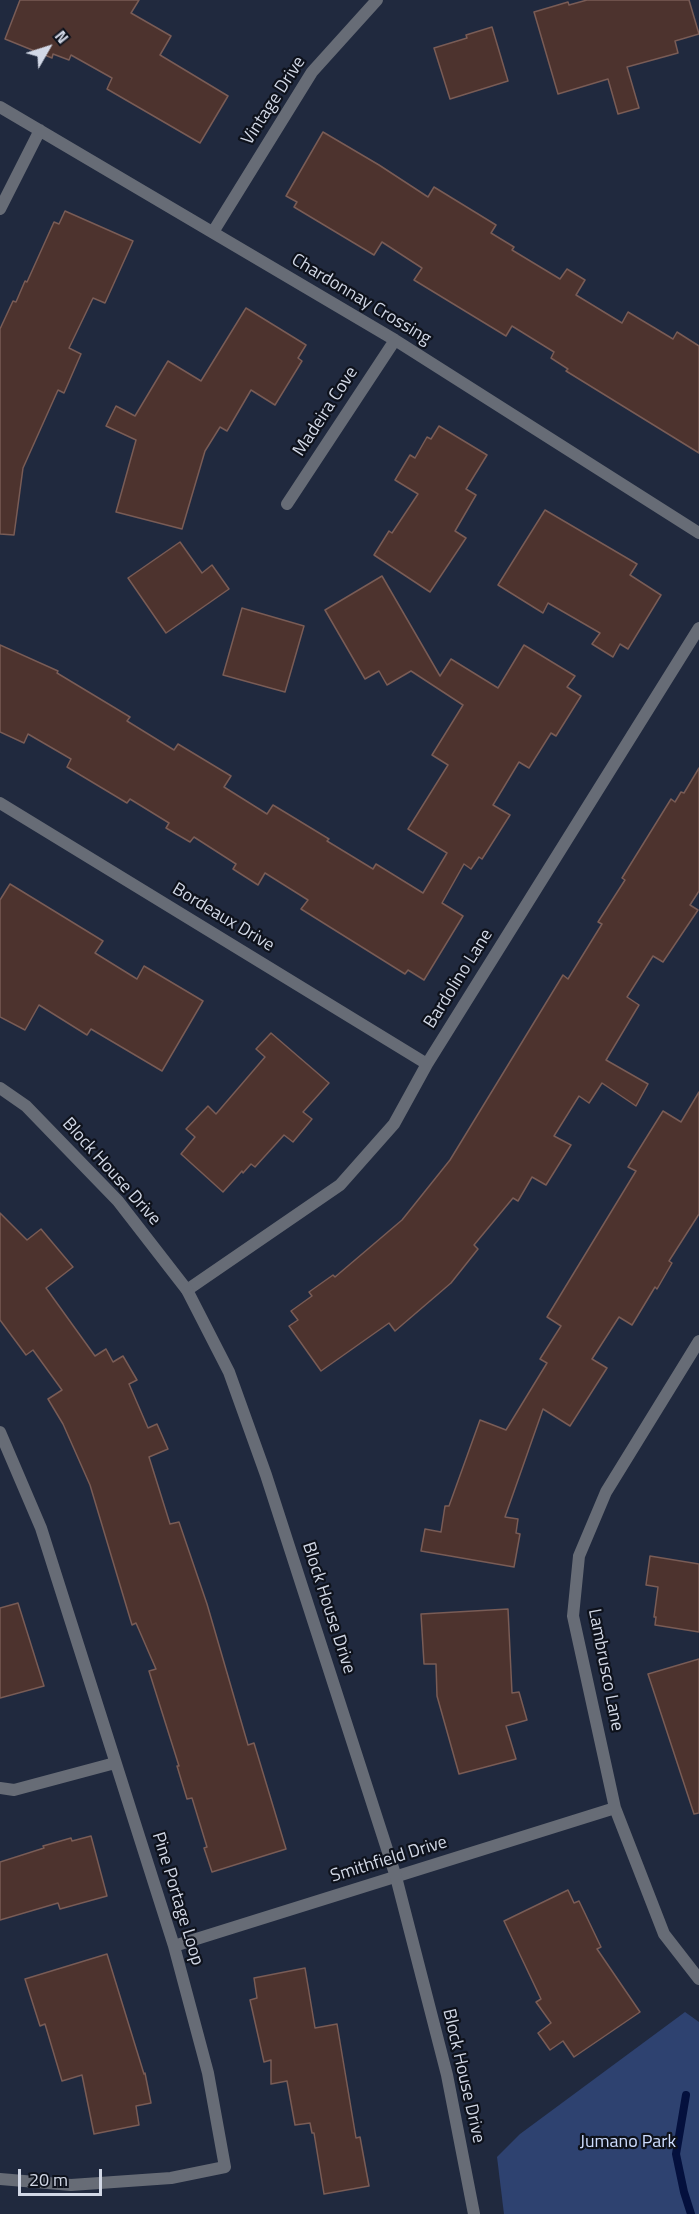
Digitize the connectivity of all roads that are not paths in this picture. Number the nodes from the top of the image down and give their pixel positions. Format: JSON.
{"nodes":[{"id":1,"x":377,"y":0,"type":"edge"},
{"id":2,"x":0,"y":107,"type":"edge"},
{"id":3,"x":40,"y":130,"type":"junction"},
{"id":4,"x":0,"y":209,"type":"edge"},
{"id":5,"x":213,"y":232,"type":"junction"},
{"id":6,"x":395,"y":340,"type":"junction"},
{"id":7,"x":287,"y":504,"type":"dead end"},
{"id":8,"x":699,"y":533,"type":"edge"},
{"id":9,"x":699,"y":628,"type":"edge"},
{"id":10,"x":0,"y":803,"type":"edge"},
{"id":11,"x":427,"y":1064,"type":"junction"},
{"id":12,"x":0,"y":1088,"type":"edge"},
{"id":13,"x":187,"y":1290,"type":"junction"},
{"id":14,"x":699,"y":1341,"type":"edge"},
{"id":15,"x":0,"y":1432,"type":"edge"},
{"id":16,"x":115,"y":1763,"type":"junction"},
{"id":17,"x":0,"y":1788,"type":"edge"},
{"id":18,"x":615,"y":1809,"type":"junction"},
{"id":19,"x":396,"y":1877,"type":"junction"},
{"id":20,"x":174,"y":1946,"type":"junction"},
{"id":21,"x":699,"y":1979,"type":"edge"},
{"id":22,"x":0,"y":2179,"type":"edge"},
{"id":23,"x":474,"y":2214,"type":"edge"}],
"edges":[{"from":1,"to":5,"type":"street","name":"Vintage Drive"},
{"from":2,"to":3,"type":"street","name":"Chardonnay Crossing"},
{"from":3,"to":4,"type":"street"},
{"from":3,"to":5,"type":"street","name":"Chardonnay Crossing"},
{"from":5,"to":6,"type":"street","name":"Chardonnay Crossing"},
{"from":6,"to":7,"type":"street","name":"Madeira Cove"},
{"from":6,"to":8,"type":"street","name":"Chardonnay Crossing"},
{"from":9,"to":11,"type":"street","name":"Bardolino Lane"},
{"from":10,"to":11,"type":"street","name":"Bordeaux Drive"},
{"from":11,"to":13,"type":"street","name":"Bardolino Lane"},
{"from":12,"to":13,"type":"street","name":"Block House Drive"},
{"from":13,"to":19,"type":"street","name":"Block House Drive"},
{"from":14,"to":18,"type":"street","name":"Lambrusco Lane"},
{"from":15,"to":16,"type":"street","name":"Pine Portage Loop"},
{"from":16,"to":17,"type":"street"},
{"from":16,"to":20,"type":"street","name":"Pine Portage Loop"},
{"from":18,"to":19,"type":"street","name":"Smithfield Drive"},
{"from":18,"to":21,"type":"street","name":"Lambrusco Lane"},
{"from":19,"to":20,"type":"street","name":"Smithfield Drive"},
{"from":19,"to":23,"type":"street","name":"Block House Drive"},
{"from":20,"to":22,"type":"street","name":"Pine Portage Loop"}]}
